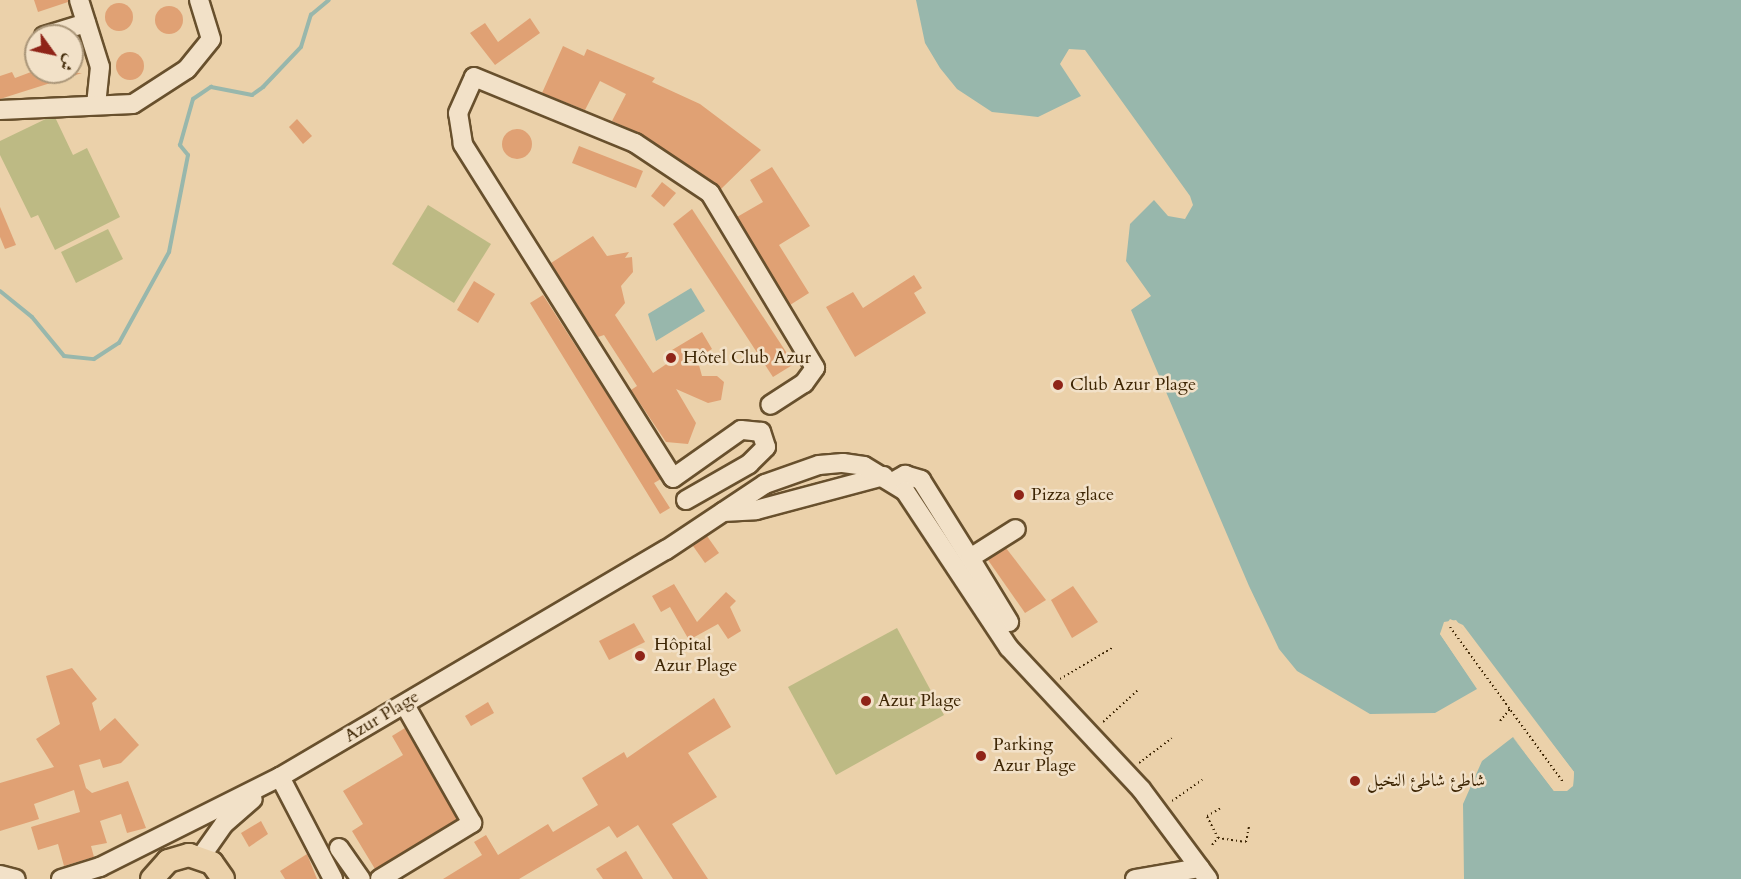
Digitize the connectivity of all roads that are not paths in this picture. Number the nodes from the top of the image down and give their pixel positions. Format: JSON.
{"nodes":[{"id":1,"x":78,"y":0,"type":"edge"},
{"id":2,"x":199,"y":0,"type":"edge"},
{"id":3,"x":86,"y":23,"type":"junction"},
{"id":4,"x":83,"y":24,"type":"edge"},
{"id":5,"x":96,"y":105,"type":"junction"},
{"id":6,"x":0,"y":110,"type":"edge"},
{"id":7,"x":770,"y":405,"type":"dead end"},
{"id":8,"x":673,"y":478,"type":"junction"},
{"id":9,"x":889,"y":478,"type":"junction"},
{"id":10,"x":686,"y":500,"type":"junction"},
{"id":11,"x":723,"y":512,"type":"junction"},
{"id":12,"x":702,"y":525,"type":"junction"},
{"id":13,"x":1016,"y":529,"type":"dead end"},
{"id":14,"x":970,"y":558,"type":"junction"},
{"id":15,"x":1009,"y":622,"type":"dead end"},
{"id":16,"x":405,"y":705,"type":"junction"},
{"id":17,"x":280,"y":777,"type":"junction"},
{"id":18,"x":339,"y":848,"type":"dead end"},
{"id":19,"x":201,"y":858,"type":"junction"},
{"id":20,"x":1204,"y":873,"type":"edge"},
{"id":21,"x":0,"y":874,"type":"edge"},
{"id":22,"x":16,"y":879,"type":"edge"},
{"id":23,"x":61,"y":879,"type":"edge"},
{"id":24,"x":152,"y":879,"type":"edge"},
{"id":25,"x":223,"y":879,"type":"edge"},
{"id":26,"x":333,"y":879,"type":"edge"},
{"id":27,"x":361,"y":879,"type":"edge"},
{"id":28,"x":380,"y":879,"type":"edge"},
{"id":29,"x":1134,"y":879,"type":"edge"}],
"edges":[{"from":1,"to":3,"type":"street"},
{"from":2,"to":5,"type":"street"},
{"from":3,"to":4,"type":"street"},
{"from":3,"to":5,"type":"street"},
{"from":5,"to":6,"type":"street"},
{"from":7,"to":8,"type":"street"},
{"from":8,"to":10,"type":"street"},
{"from":8,"to":10,"type":"street"},
{"from":9,"to":11,"type":"street","name":"Azur Plage"},
{"from":9,"to":11,"type":"street","name":"Azur Plage"},
{"from":9,"to":14,"type":"street"},
{"from":9,"to":20,"type":"street"},
{"from":10,"to":12,"type":"street"},
{"from":11,"to":12,"type":"street","name":"Azur Plage"},
{"from":12,"to":16,"type":"street","name":"Azur Plage"},
{"from":13,"to":14,"type":"street"},
{"from":14,"to":15,"type":"street"},
{"from":16,"to":17,"type":"street","name":"Azur Plage"},
{"from":16,"to":28,"type":"street"},
{"from":17,"to":19,"type":"street"},
{"from":17,"to":23,"type":"street","name":"Azur Plage"},
{"from":17,"to":26,"type":"street"},
{"from":18,"to":27,"type":"street"},
{"from":19,"to":24,"type":"main road"},
{"from":19,"to":25,"type":"main road"},
{"from":20,"to":29,"type":"street"},
{"from":21,"to":22,"type":"street"}]}
